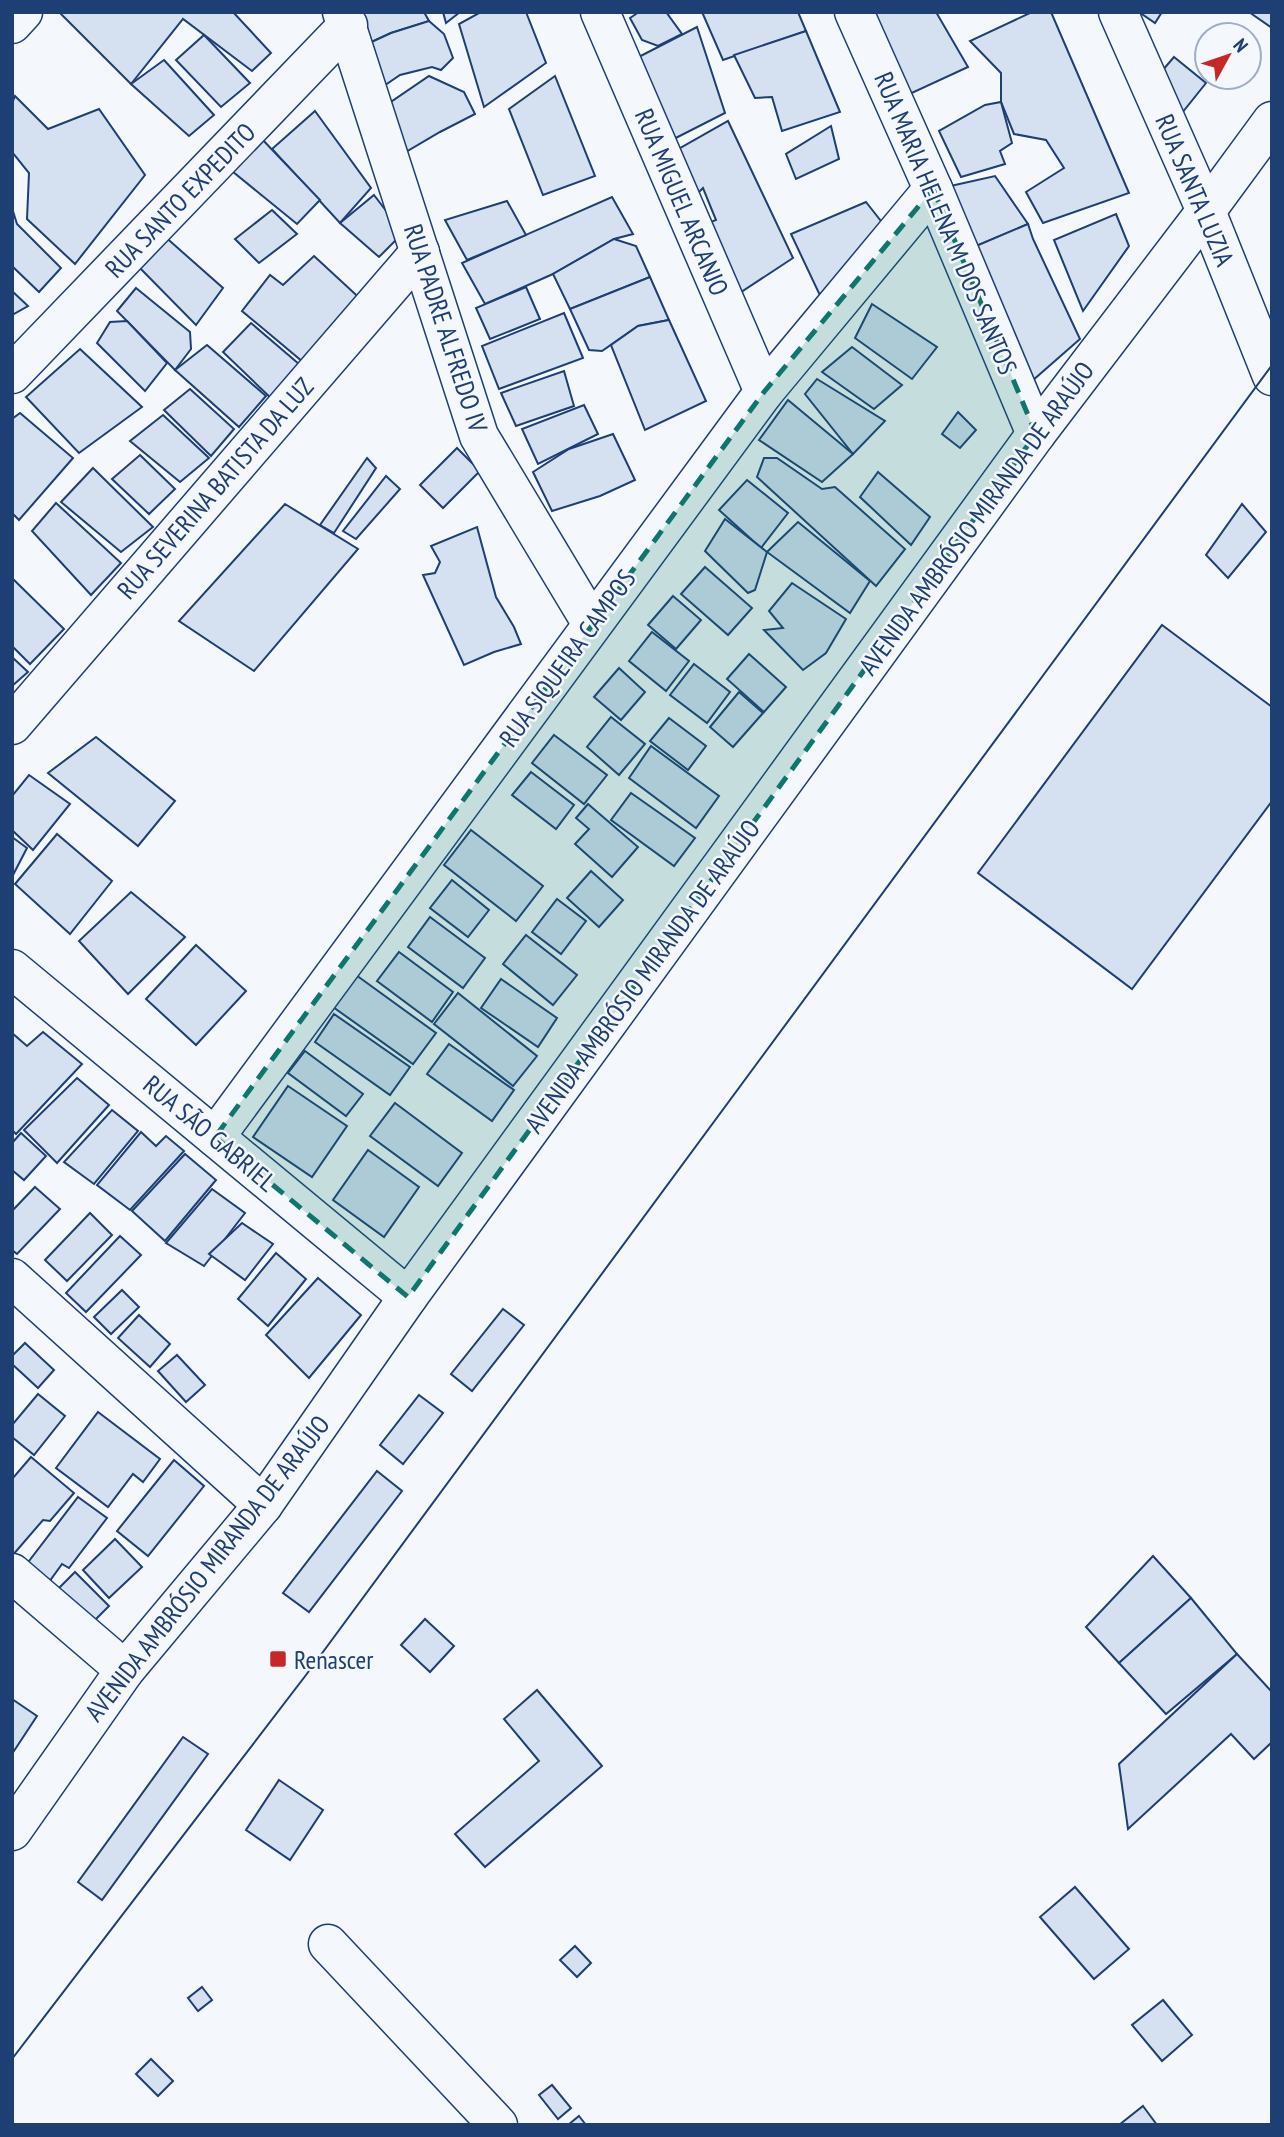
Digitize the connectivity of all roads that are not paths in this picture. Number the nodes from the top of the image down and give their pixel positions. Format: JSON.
{"nodes":[{"id":1,"x":23,"y":12,"type":"edge"},
{"id":2,"x":600,"y":12,"type":"edge"},
{"id":3,"x":854,"y":12,"type":"edge"},
{"id":4,"x":1118,"y":12,"type":"edge"},
{"id":5,"x":345,"y":18,"type":"edge"},
{"id":6,"x":12,"y":24,"type":"edge"},
{"id":7,"x":1272,"y":121,"type":"edge"},
{"id":8,"x":933,"y":189,"type":"junction"},
{"id":9,"x":1206,"y":211,"type":"junction"},
{"id":10,"x":420,"y":252,"type":"junction"},
{"id":11,"x":1270,"y":373,"type":"edge"},
{"id":12,"x":12,"y":374,"type":"edge"},
{"id":13,"x":764,"y":392,"type":"junction"},
{"id":14,"x":1036,"y":434,"type":"junction"},
{"id":15,"x":592,"y":624,"type":"junction"},
{"id":16,"x":12,"y":725,"type":"edge"},
{"id":17,"x":12,"y":969,"type":"edge"},
{"id":18,"x":215,"y":1137,"type":"junction"},
{"id":19,"x":12,"y":1278,"type":"edge"},
{"id":20,"x":408,"y":1297,"type":"junction"},
{"id":21,"x":263,"y":1505,"type":"junction"},
{"id":22,"x":12,"y":1573,"type":"edge"},
{"id":23,"x":125,"y":1670,"type":"junction"},
{"id":24,"x":12,"y":1831,"type":"edge"},
{"id":25,"x":328,"y":1944,"type":"dead end"},
{"id":26,"x":498,"y":2125,"type":"edge"}],
"edges":[{"from":1,"to":6,"type":"street"},
{"from":2,"to":13,"type":"street","name":"RUA MIGUEL ARCANJO"},
{"from":3,"to":8,"type":"street","name":"RUA MARIA HELENA M DOS SANTOS"},
{"from":4,"to":9,"type":"street","name":"RUA SANTA LUZIA"},
{"from":5,"to":10,"type":"street","name":"RUA PADRE ALFREDO IV"},
{"from":5,"to":12,"type":"street","name":"RUA SANTO EXPEDITO"},
{"from":7,"to":9,"type":"street","name":"AVENIDA AMBRÓSIO MIRANDA DE ARAÚJO"},
{"from":8,"to":13,"type":"street","name":"RUA SIQUEIRA CAMPOS"},
{"from":8,"to":14,"type":"street","name":"RUA MARIA HELENA M DOS SANTOS"},
{"from":9,"to":11,"type":"street","name":"RUA SANTA LUZIA"},
{"from":9,"to":14,"type":"street","name":"AVENIDA AMBRÓSIO MIRANDA DE ARAÚJO"},
{"from":10,"to":15,"type":"street","name":"RUA PADRE ALFREDO IV"},
{"from":10,"to":16,"type":"street","name":"RUA SEVERINA BATISTA DA LUZ"},
{"from":13,"to":15,"type":"street","name":"RUA SIQUEIRA CAMPOS"},
{"from":14,"to":20,"type":"street","name":"AVENIDA AMBRÓSIO MIRANDA DE ARAÚJO"},
{"from":15,"to":18,"type":"street","name":"RUA SIQUEIRA CAMPOS"},
{"from":17,"to":18,"type":"street","name":"RUA SÃO GABRIEL"},
{"from":18,"to":20,"type":"street","name":"RUA SÃO GABRIEL"},
{"from":19,"to":21,"type":"street"},
{"from":20,"to":21,"type":"street","name":"AVENIDA AMBRÓSIO MIRANDA DE ARAÚJO"},
{"from":21,"to":23,"type":"street","name":"AVENIDA AMBRÓSIO MIRANDA DE ARAÚJO"},
{"from":22,"to":23,"type":"street"},
{"from":23,"to":24,"type":"street","name":"AVENIDA AMBRÓSIO MIRANDA DE ARAÚJO"},
{"from":25,"to":26,"type":"street"}]}
